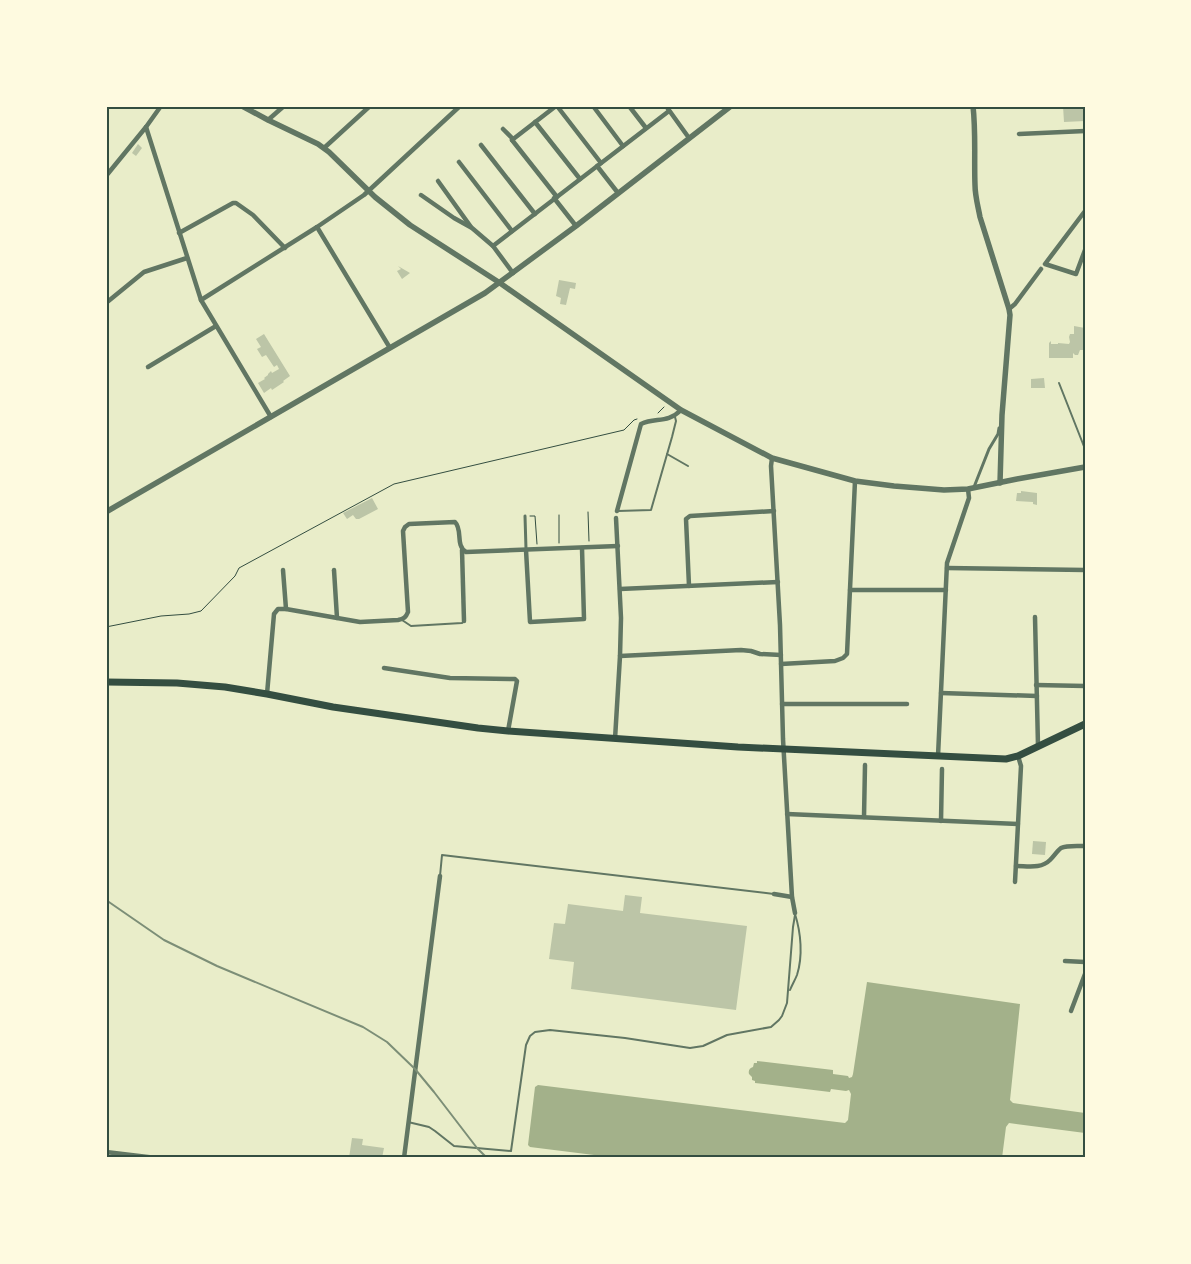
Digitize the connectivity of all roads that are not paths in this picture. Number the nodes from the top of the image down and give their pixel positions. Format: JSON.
{"nodes":[{"id":1,"x":161,"y":106,"type":"edge"},
{"id":2,"x":242,"y":106,"type":"edge"},
{"id":3,"x":284,"y":106,"type":"edge"},
{"id":4,"x":370,"y":106,"type":"edge"},
{"id":5,"x":460,"y":106,"type":"edge"},
{"id":6,"x":556,"y":106,"type":"edge"},
{"id":7,"x":593,"y":106,"type":"edge"},
{"id":8,"x":629,"y":106,"type":"edge"},
{"id":9,"x":731,"y":106,"type":"edge"},
{"id":10,"x":973,"y":106,"type":"edge"},
{"id":11,"x":668,"y":108,"type":"edge"},
{"id":12,"x":268,"y":120,"type":"junction"},
{"id":13,"x":535,"y":122,"type":"junction"},
{"id":14,"x":146,"y":128,"type":"junction"},
{"id":15,"x":646,"y":128,"type":"junction"},
{"id":16,"x":503,"y":129,"type":"dead end"},
{"id":17,"x":1085,"y":131,"type":"edge"},
{"id":18,"x":1019,"y":134,"type":"dead end"},
{"id":19,"x":689,"y":138,"type":"junction"},
{"id":20,"x":512,"y":140,"type":"junction"},
{"id":21,"x":481,"y":145,"type":"dead end"},
{"id":22,"x":623,"y":146,"type":"junction"},
{"id":23,"x":324,"y":148,"type":"junction"},
{"id":24,"x":459,"y":162,"type":"dead end"},
{"id":25,"x":599,"y":164,"type":"junction"},
{"id":26,"x":106,"y":176,"type":"edge"},
{"id":27,"x":580,"y":179,"type":"junction"},
{"id":28,"x":438,"y":181,"type":"dead end"},
{"id":29,"x":368,"y":191,"type":"junction"},
{"id":30,"x":618,"y":193,"type":"junction"},
{"id":31,"x":421,"y":195,"type":"dead end"},
{"id":32,"x":556,"y":198,"type":"junction"},
{"id":33,"x":1085,"y":211,"type":"edge"},
{"id":34,"x":535,"y":214,"type":"junction"},
{"id":35,"x":576,"y":226,"type":"junction"},
{"id":36,"x":317,"y":227,"type":"junction"},
{"id":37,"x":472,"y":228,"type":"junction"},
{"id":38,"x":512,"y":231,"type":"junction"},
{"id":39,"x":179,"y":233,"type":"junction"},
{"id":40,"x":492,"y":246,"type":"junction"},
{"id":41,"x":285,"y":248,"type":"junction"},
{"id":42,"x":1085,"y":250,"type":"edge"},
{"id":43,"x":187,"y":258,"type":"junction"},
{"id":44,"x":1041,"y":269,"type":"dead end"},
{"id":45,"x":513,"y":273,"type":"junction"},
{"id":46,"x":500,"y":283,"type":"junction"},
{"id":47,"x":201,"y":300,"type":"junction"},
{"id":48,"x":106,"y":302,"type":"edge"},
{"id":49,"x":1009,"y":309,"type":"junction"},
{"id":50,"x":216,"y":326,"type":"junction"},
{"id":51,"x":390,"y":348,"type":"junction"},
{"id":52,"x":148,"y":367,"type":"dead end"},
{"id":53,"x":1059,"y":384,"type":"dead end"},
{"id":54,"x":681,"y":410,"type":"junction"},
{"id":55,"x":271,"y":417,"type":"junction"},
{"id":56,"x":675,"y":417,"type":"junction"},
{"id":57,"x":1002,"y":418,"type":"junction"},
{"id":58,"x":1085,"y":449,"type":"edge"},
{"id":59,"x":667,"y":454,"type":"junction"},
{"id":60,"x":772,"y":458,"type":"junction"},
{"id":61,"x":688,"y":466,"type":"dead end"},
{"id":62,"x":1085,"y":467,"type":"edge"},
{"id":63,"x":855,"y":481,"type":"junction"},
{"id":64,"x":1000,"y":483,"type":"junction"},
{"id":65,"x":974,"y":488,"type":"junction"},
{"id":66,"x":617,"y":511,"type":"joint"},
{"id":67,"x":774,"y":511,"type":"junction"},
{"id":68,"x":106,"y":512,"type":"edge"},
{"id":69,"x":525,"y":516,"type":"road end"},
{"id":70,"x":616,"y":518,"type":"dead end"},
{"id":71,"x":618,"y":546,"type":"junction"},
{"id":72,"x":582,"y":548,"type":"junction"},
{"id":73,"x":462,"y":550,"type":"junction"},
{"id":74,"x":526,"y":550,"type":"junction"},
{"id":75,"x":947,"y":568,"type":"junction"},
{"id":76,"x":284,"y":570,"type":"dead end"},
{"id":77,"x":334,"y":570,"type":"dead end"},
{"id":78,"x":1085,"y":570,"type":"edge"},
{"id":79,"x":778,"y":582,"type":"junction"},
{"id":80,"x":689,"y":586,"type":"junction"},
{"id":81,"x":620,"y":589,"type":"junction"},
{"id":82,"x":850,"y":590,"type":"junction"},
{"id":83,"x":946,"y":590,"type":"junction"},
{"id":84,"x":286,"y":608,"type":"junction"},
{"id":85,"x":1035,"y":617,"type":"dead end"},
{"id":86,"x":337,"y":618,"type":"junction"},
{"id":87,"x":402,"y":620,"type":"junction"},
{"id":88,"x":464,"y":621,"type":"joint"},
{"id":89,"x":781,"y":654,"type":"junction"},
{"id":90,"x":620,"y":656,"type":"junction"},
{"id":91,"x":781,"y":664,"type":"junction"},
{"id":92,"x":384,"y":668,"type":"dead end"},
{"id":93,"x":106,"y":682,"type":"edge"},
{"id":94,"x":1036,"y":685,"type":"junction"},
{"id":95,"x":1085,"y":686,"type":"edge"},
{"id":96,"x":941,"y":693,"type":"junction"},
{"id":97,"x":267,"y":694,"type":"junction"},
{"id":98,"x":1036,"y":696,"type":"junction"},
{"id":99,"x":782,"y":704,"type":"junction"},
{"id":100,"x":907,"y":704,"type":"dead end"},
{"id":101,"x":1085,"y":724,"type":"edge"},
{"id":102,"x":508,"y":731,"type":"junction"},
{"id":103,"x":615,"y":739,"type":"junction"},
{"id":104,"x":1038,"y":746,"type":"junction"},
{"id":105,"x":784,"y":749,"type":"junction"},
{"id":106,"x":938,"y":756,"type":"junction"},
{"id":107,"x":1014,"y":757,"type":"junction"},
{"id":108,"x":865,"y":765,"type":"dead end"},
{"id":109,"x":942,"y":769,"type":"dead end"},
{"id":110,"x":787,"y":814,"type":"junction"},
{"id":111,"x":864,"y":817,"type":"junction"},
{"id":112,"x":941,"y":821,"type":"junction"},
{"id":113,"x":1018,"y":824,"type":"junction"},
{"id":114,"x":1085,"y":846,"type":"edge"},
{"id":115,"x":1016,"y":866,"type":"junction"},
{"id":116,"x":440,"y":876,"type":"joint"},
{"id":117,"x":1015,"y":882,"type":"dead end"},
{"id":118,"x":774,"y":894,"type":"joint"},
{"id":119,"x":792,"y":897,"type":"junction"},
{"id":120,"x":795,"y":913,"type":"junction"},
{"id":121,"x":1065,"y":961,"type":"dead end"},
{"id":122,"x":1085,"y":962,"type":"edge"},
{"id":123,"x":1085,"y":974,"type":"edge"},
{"id":124,"x":789,"y":992,"type":"junction"},
{"id":125,"x":1071,"y":1010,"type":"dead end"},
{"id":126,"x":408,"y":1122,"type":"junction"},
{"id":127,"x":106,"y":1152,"type":"edge"},
{"id":128,"x":156,"y":1158,"type":"edge"},
{"id":129,"x":404,"y":1158,"type":"edge"}],
"edges":[{"from":1,"to":14,"type":"street"},
{"from":2,"to":12,"type":"street"},
{"from":3,"to":12,"type":"street"},
{"from":4,"to":23,"type":"street"},
{"from":5,"to":29,"type":"street"},
{"from":6,"to":13,"type":"street"},
{"from":6,"to":25,"type":"street"},
{"from":7,"to":22,"type":"street"},
{"from":8,"to":15,"type":"street"},
{"from":9,"to":19,"type":"street"},
{"from":10,"to":49,"type":"street"},
{"from":11,"to":15,"type":"street"},
{"from":11,"to":19,"type":"street"},
{"from":12,"to":23,"type":"street"},
{"from":13,"to":20,"type":"street"},
{"from":13,"to":27,"type":"street"},
{"from":14,"to":26,"type":"street"},
{"from":14,"to":39,"type":"street"},
{"from":15,"to":22,"type":"street"},
{"from":16,"to":20,"type":"street"},
{"from":17,"to":18,"type":"street"},
{"from":19,"to":30,"type":"street"},
{"from":20,"to":32,"type":"street"},
{"from":21,"to":34,"type":"street"},
{"from":22,"to":25,"type":"street"},
{"from":23,"to":29,"type":"street"},
{"from":24,"to":38,"type":"street"},
{"from":25,"to":27,"type":"street"},
{"from":25,"to":30,"type":"street"},
{"from":27,"to":32,"type":"street"},
{"from":28,"to":37,"type":"street"},
{"from":29,"to":36,"type":"street"},
{"from":29,"to":46,"type":"street"},
{"from":30,"to":35,"type":"street"},
{"from":31,"to":37,"type":"street"},
{"from":32,"to":34,"type":"street"},
{"from":32,"to":35,"type":"street"},
{"from":33,"to":42,"type":"street"},
{"from":34,"to":38,"type":"street"},
{"from":35,"to":45,"type":"street"},
{"from":36,"to":41,"type":"street"},
{"from":36,"to":51,"type":"street"},
{"from":37,"to":40,"type":"street"},
{"from":38,"to":40,"type":"street"},
{"from":39,"to":41,"type":"street"},
{"from":39,"to":43,"type":"street"},
{"from":40,"to":45,"type":"street"},
{"from":41,"to":47,"type":"street"},
{"from":43,"to":47,"type":"street"},
{"from":43,"to":48,"type":"street"},
{"from":44,"to":49,"type":"street"},
{"from":45,"to":46,"type":"street"},
{"from":46,"to":51,"type":"street"},
{"from":46,"to":54,"type":"street"},
{"from":47,"to":50,"type":"street"},
{"from":49,"to":57,"type":"street"},
{"from":50,"to":52,"type":"street"},
{"from":50,"to":55,"type":"street"},
{"from":51,"to":55,"type":"street"},
{"from":53,"to":58,"type":"lane"},
{"from":54,"to":56,"type":"street"},
{"from":54,"to":60,"type":"street"},
{"from":55,"to":68,"type":"street"},
{"from":56,"to":59,"type":"lane"},
{"from":56,"to":66,"type":"street"},
{"from":57,"to":64,"type":"street"},
{"from":57,"to":65,"type":"street"},
{"from":59,"to":61,"type":"lane"},
{"from":59,"to":66,"type":"lane"},
{"from":60,"to":63,"type":"street"},
{"from":60,"to":67,"type":"street"},
{"from":62,"to":64,"type":"street"},
{"from":63,"to":65,"type":"street"},
{"from":63,"to":82,"type":"street"},
{"from":64,"to":65,"type":"street"},
{"from":65,"to":75,"type":"street"},
{"from":67,"to":79,"type":"street"},
{"from":67,"to":80,"type":"street"},
{"from":69,"to":74,"type":"street"},
{"from":70,"to":71,"type":"street"},
{"from":71,"to":72,"type":"street"},
{"from":71,"to":81,"type":"street"},
{"from":72,"to":74,"type":"street"},
{"from":72,"to":74,"type":"street"},
{"from":73,"to":74,"type":"street"},
{"from":73,"to":87,"type":"street"},
{"from":73,"to":88,"type":"street"},
{"from":75,"to":78,"type":"street"},
{"from":75,"to":83,"type":"street"},
{"from":76,"to":84,"type":"street"},
{"from":77,"to":86,"type":"street"},
{"from":79,"to":80,"type":"street"},
{"from":79,"to":89,"type":"street"},
{"from":80,"to":81,"type":"street"},
{"from":81,"to":90,"type":"street"},
{"from":82,"to":83,"type":"street"},
{"from":82,"to":91,"type":"street"},
{"from":83,"to":96,"type":"street"},
{"from":84,"to":86,"type":"street"},
{"from":84,"to":97,"type":"street"},
{"from":85,"to":94,"type":"street"},
{"from":86,"to":87,"type":"street"},
{"from":87,"to":88,"type":"lane"},
{"from":89,"to":90,"type":"street"},
{"from":89,"to":91,"type":"street"},
{"from":90,"to":103,"type":"street"},
{"from":91,"to":99,"type":"street"},
{"from":92,"to":102,"type":"street"},
{"from":93,"to":97,"type":"main road"},
{"from":94,"to":95,"type":"street"},
{"from":94,"to":98,"type":"street"},
{"from":96,"to":98,"type":"street"},
{"from":96,"to":106,"type":"street"},
{"from":97,"to":102,"type":"main road"},
{"from":98,"to":104,"type":"street"},
{"from":99,"to":100,"type":"street"},
{"from":99,"to":105,"type":"street"},
{"from":101,"to":104,"type":"main road"},
{"from":102,"to":103,"type":"main road"},
{"from":103,"to":105,"type":"main road"},
{"from":104,"to":107,"type":"main road"},
{"from":105,"to":106,"type":"main road"},
{"from":105,"to":110,"type":"street"},
{"from":106,"to":107,"type":"main road"},
{"from":107,"to":113,"type":"street"},
{"from":108,"to":111,"type":"street"},
{"from":109,"to":112,"type":"street"},
{"from":110,"to":111,"type":"street"},
{"from":110,"to":119,"type":"street"},
{"from":111,"to":112,"type":"street"},
{"from":112,"to":113,"type":"street"},
{"from":113,"to":115,"type":"street"},
{"from":114,"to":115,"type":"street"},
{"from":115,"to":117,"type":"street"},
{"from":116,"to":118,"type":"lane"},
{"from":116,"to":126,"type":"street"},
{"from":118,"to":119,"type":"street"},
{"from":119,"to":120,"type":"street"},
{"from":120,"to":124,"type":"lane"},
{"from":120,"to":124,"type":"lane"},
{"from":121,"to":122,"type":"street"},
{"from":123,"to":125,"type":"street"},
{"from":124,"to":126,"type":"lane"},
{"from":126,"to":129,"type":"street"},
{"from":127,"to":128,"type":"street"}]}
